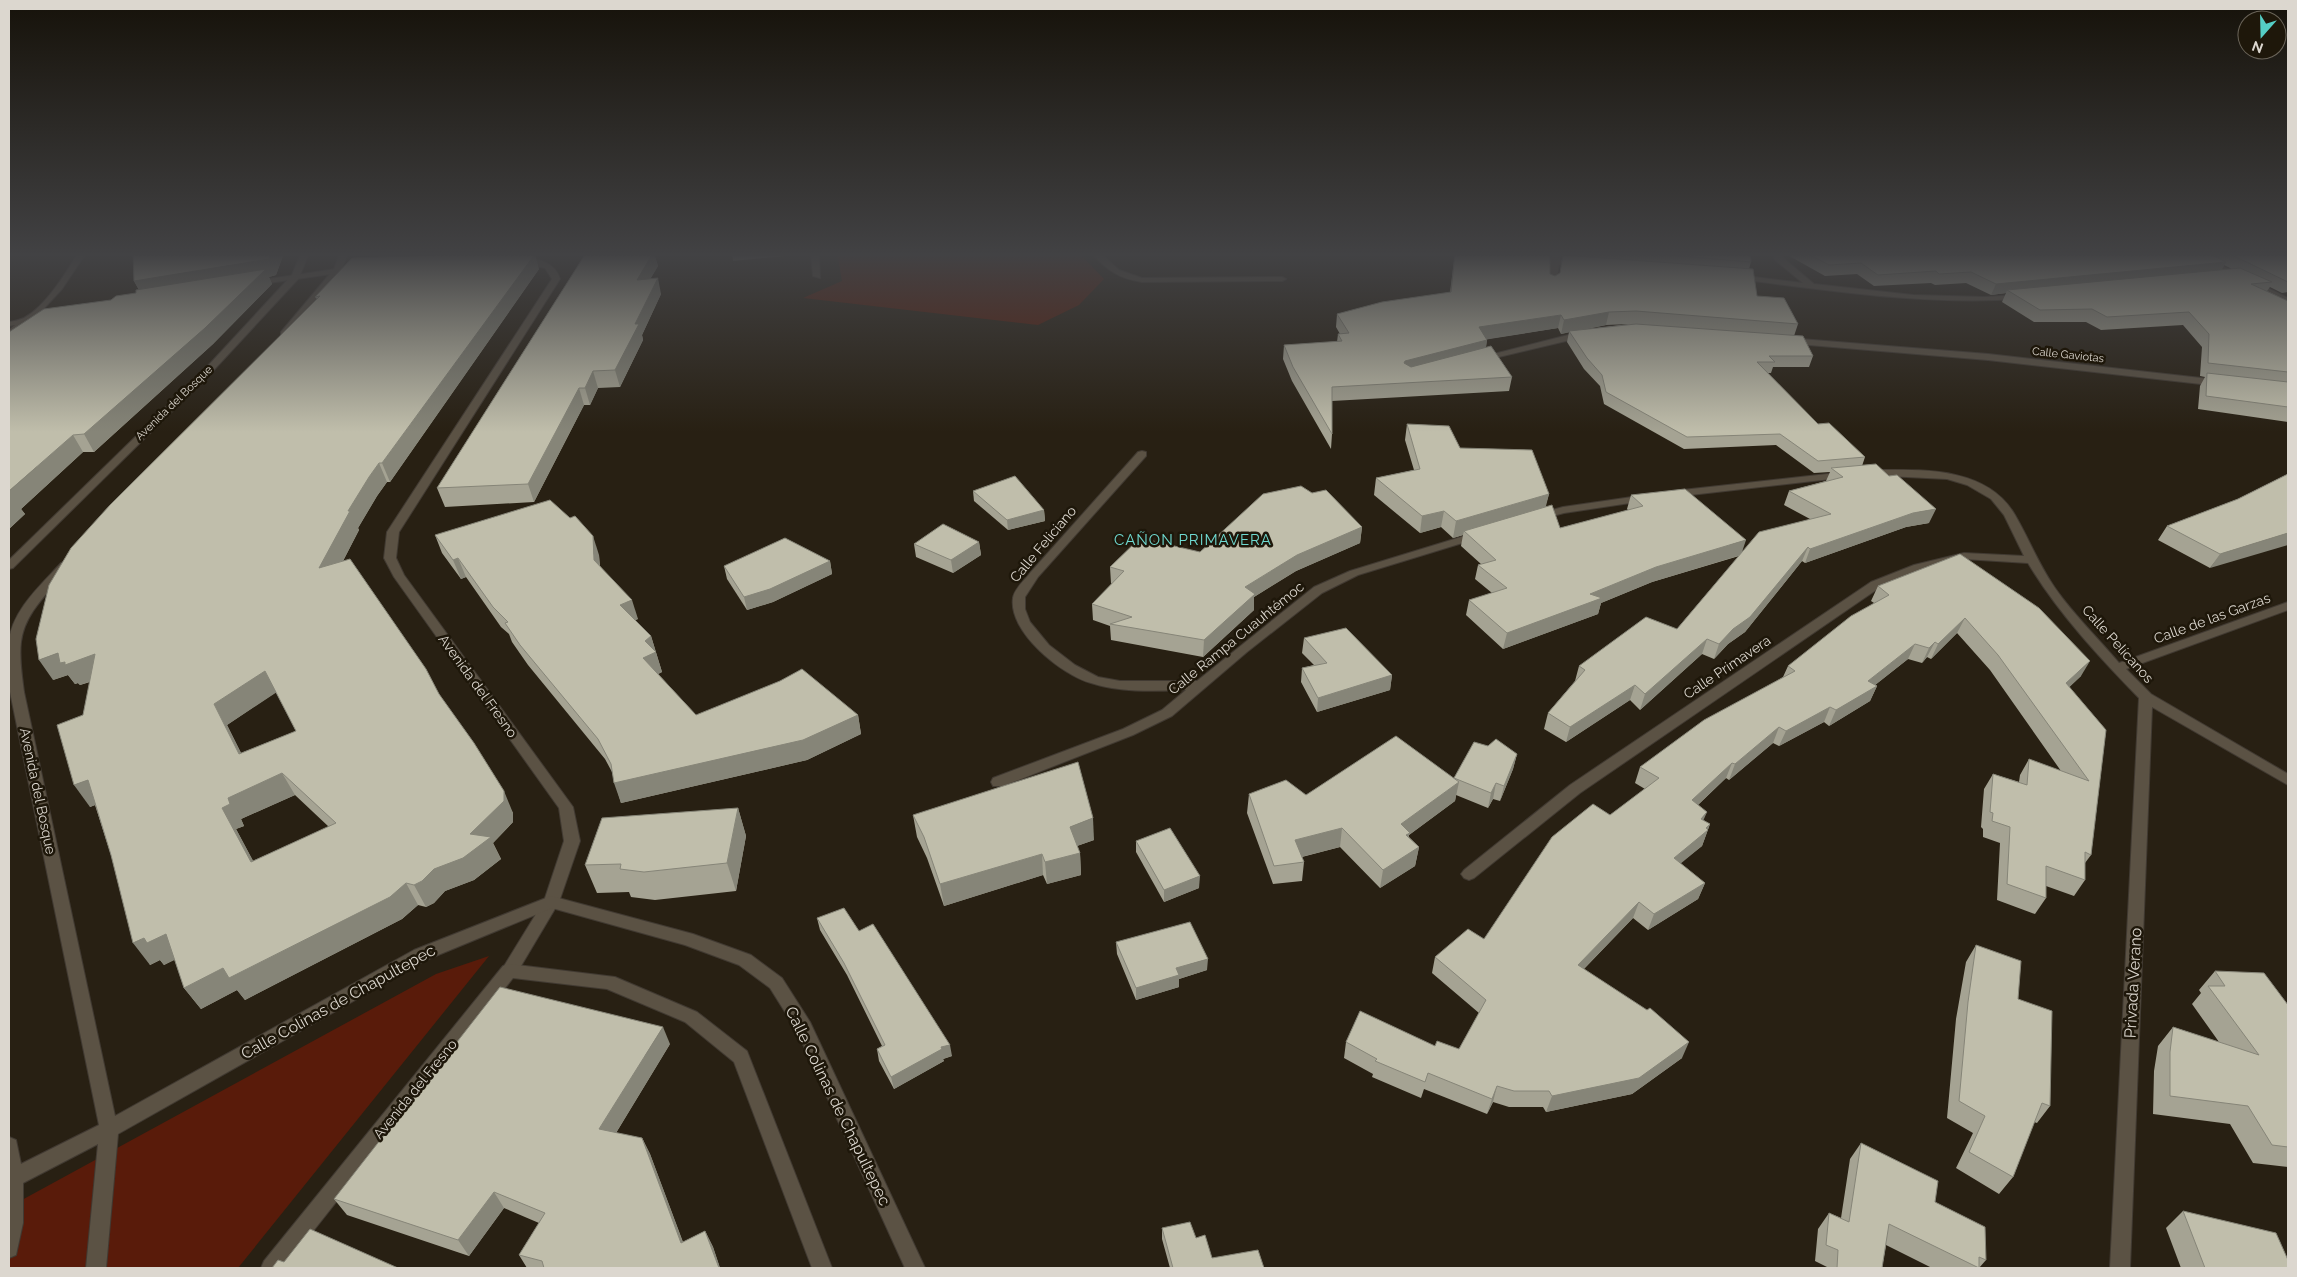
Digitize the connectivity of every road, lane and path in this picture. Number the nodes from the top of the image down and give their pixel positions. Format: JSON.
{"nodes":[{"id":1,"x":36,"y":313,"type":"edge"},
{"id":2,"x":262,"y":313,"type":"edge"},
{"id":3,"x":302,"y":313,"type":"edge"},
{"id":4,"x":535,"y":313,"type":"edge"},
{"id":5,"x":49,"y":317,"type":"edge"},
{"id":6,"x":29,"y":320,"type":"junction"},
{"id":7,"x":9,"y":324,"type":"edge"},
{"id":8,"x":1590,"y":333,"type":"edge"},
{"id":9,"x":9,"y":334,"type":"edge"},
{"id":10,"x":1780,"y":340,"type":"edge"},
{"id":11,"x":277,"y":342,"type":"edge"},
{"id":12,"x":1474,"y":360,"type":"edge"},
{"id":13,"x":2230,"y":384,"type":"edge"},
{"id":14,"x":1142,"y":454,"type":"dead end"},
{"id":15,"x":1528,"y":520,"type":"edge"},
{"id":16,"x":1492,"y":531,"type":"edge"},
{"id":17,"x":77,"y":553,"type":"edge"},
{"id":18,"x":2032,"y":560,"type":"junction"},
{"id":19,"x":9,"y":566,"type":"edge"},
{"id":20,"x":2288,"y":606,"type":"edge"},
{"id":21,"x":2117,"y":668,"type":"junction"},
{"id":22,"x":1201,"y":685,"type":"junction"},
{"id":23,"x":2146,"y":697,"type":"junction"},
{"id":24,"x":2288,"y":780,"type":"edge"},
{"id":25,"x":998,"y":782,"type":"dead end"},
{"id":26,"x":1469,"y":874,"type":"dead end"},
{"id":27,"x":551,"y":902,"type":"junction"},
{"id":28,"x":509,"y":971,"type":"junction"},
{"id":29,"x":109,"y":1129,"type":"junction"},
{"id":30,"x":9,"y":1146,"type":"edge"},
{"id":31,"x":12,"y":1178,"type":"edge"},
{"id":32,"x":9,"y":1248,"type":"edge"},
{"id":33,"x":96,"y":1268,"type":"edge"},
{"id":34,"x":271,"y":1268,"type":"edge"},
{"id":35,"x":822,"y":1268,"type":"edge"},
{"id":36,"x":915,"y":1268,"type":"edge"},
{"id":37,"x":2120,"y":1268,"type":"edge"}],
"edges":[{"from":1,"to":6,"type":"street"},
{"from":2,"to":19,"type":"street","name":"Avenida del Bosque"},
{"from":3,"to":11,"type":"street"},
{"from":4,"to":27,"type":"street","name":"Avenida del Fresno"},
{"from":5,"to":6,"type":"street"},
{"from":6,"to":7,"type":"street"},
{"from":6,"to":9,"type":"street"},
{"from":8,"to":12,"type":"street"},
{"from":10,"to":13,"type":"street","name":"Calle Gaviotas"},
{"from":14,"to":22,"type":"street","name":"Calle Feliciano"},
{"from":15,"to":18,"type":"street","name":"Calle Pelícanos"},
{"from":16,"to":22,"type":"street","name":"Calle Rampa Cuauhtémoc"},
{"from":17,"to":29,"type":"street","name":"Avenida del Bosque"},
{"from":18,"to":21,"type":"street","name":"Calle Pelícanos"},
{"from":18,"to":26,"type":"street","name":"Calle Primavera"},
{"from":20,"to":21,"type":"street","name":"Calle de las Garzas"},
{"from":21,"to":23,"type":"street","name":"Calle Pelícanos"},
{"from":22,"to":25,"type":"street","name":"Calle Rampa Cuauhtémoc"},
{"from":23,"to":24,"type":"street","name":"Calle Pelícanos"},
{"from":23,"to":37,"type":"street","name":"Privada Verano"},
{"from":27,"to":28,"type":"street","name":"Avenida del Fresno"},
{"from":27,"to":29,"type":"street","name":"Calle Colinas de Chapultepec"},
{"from":27,"to":36,"type":"street","name":"Calle Colinas de Chapultepec"},
{"from":28,"to":34,"type":"street","name":"Avenida del Fresno"},
{"from":28,"to":35,"type":"street"},
{"from":29,"to":31,"type":"street","name":"Calle Colinas de Chapultepec"},
{"from":29,"to":33,"type":"street","name":"Avenida del Bosque"},
{"from":30,"to":31,"type":"street"},
{"from":31,"to":32,"type":"street"}]}
